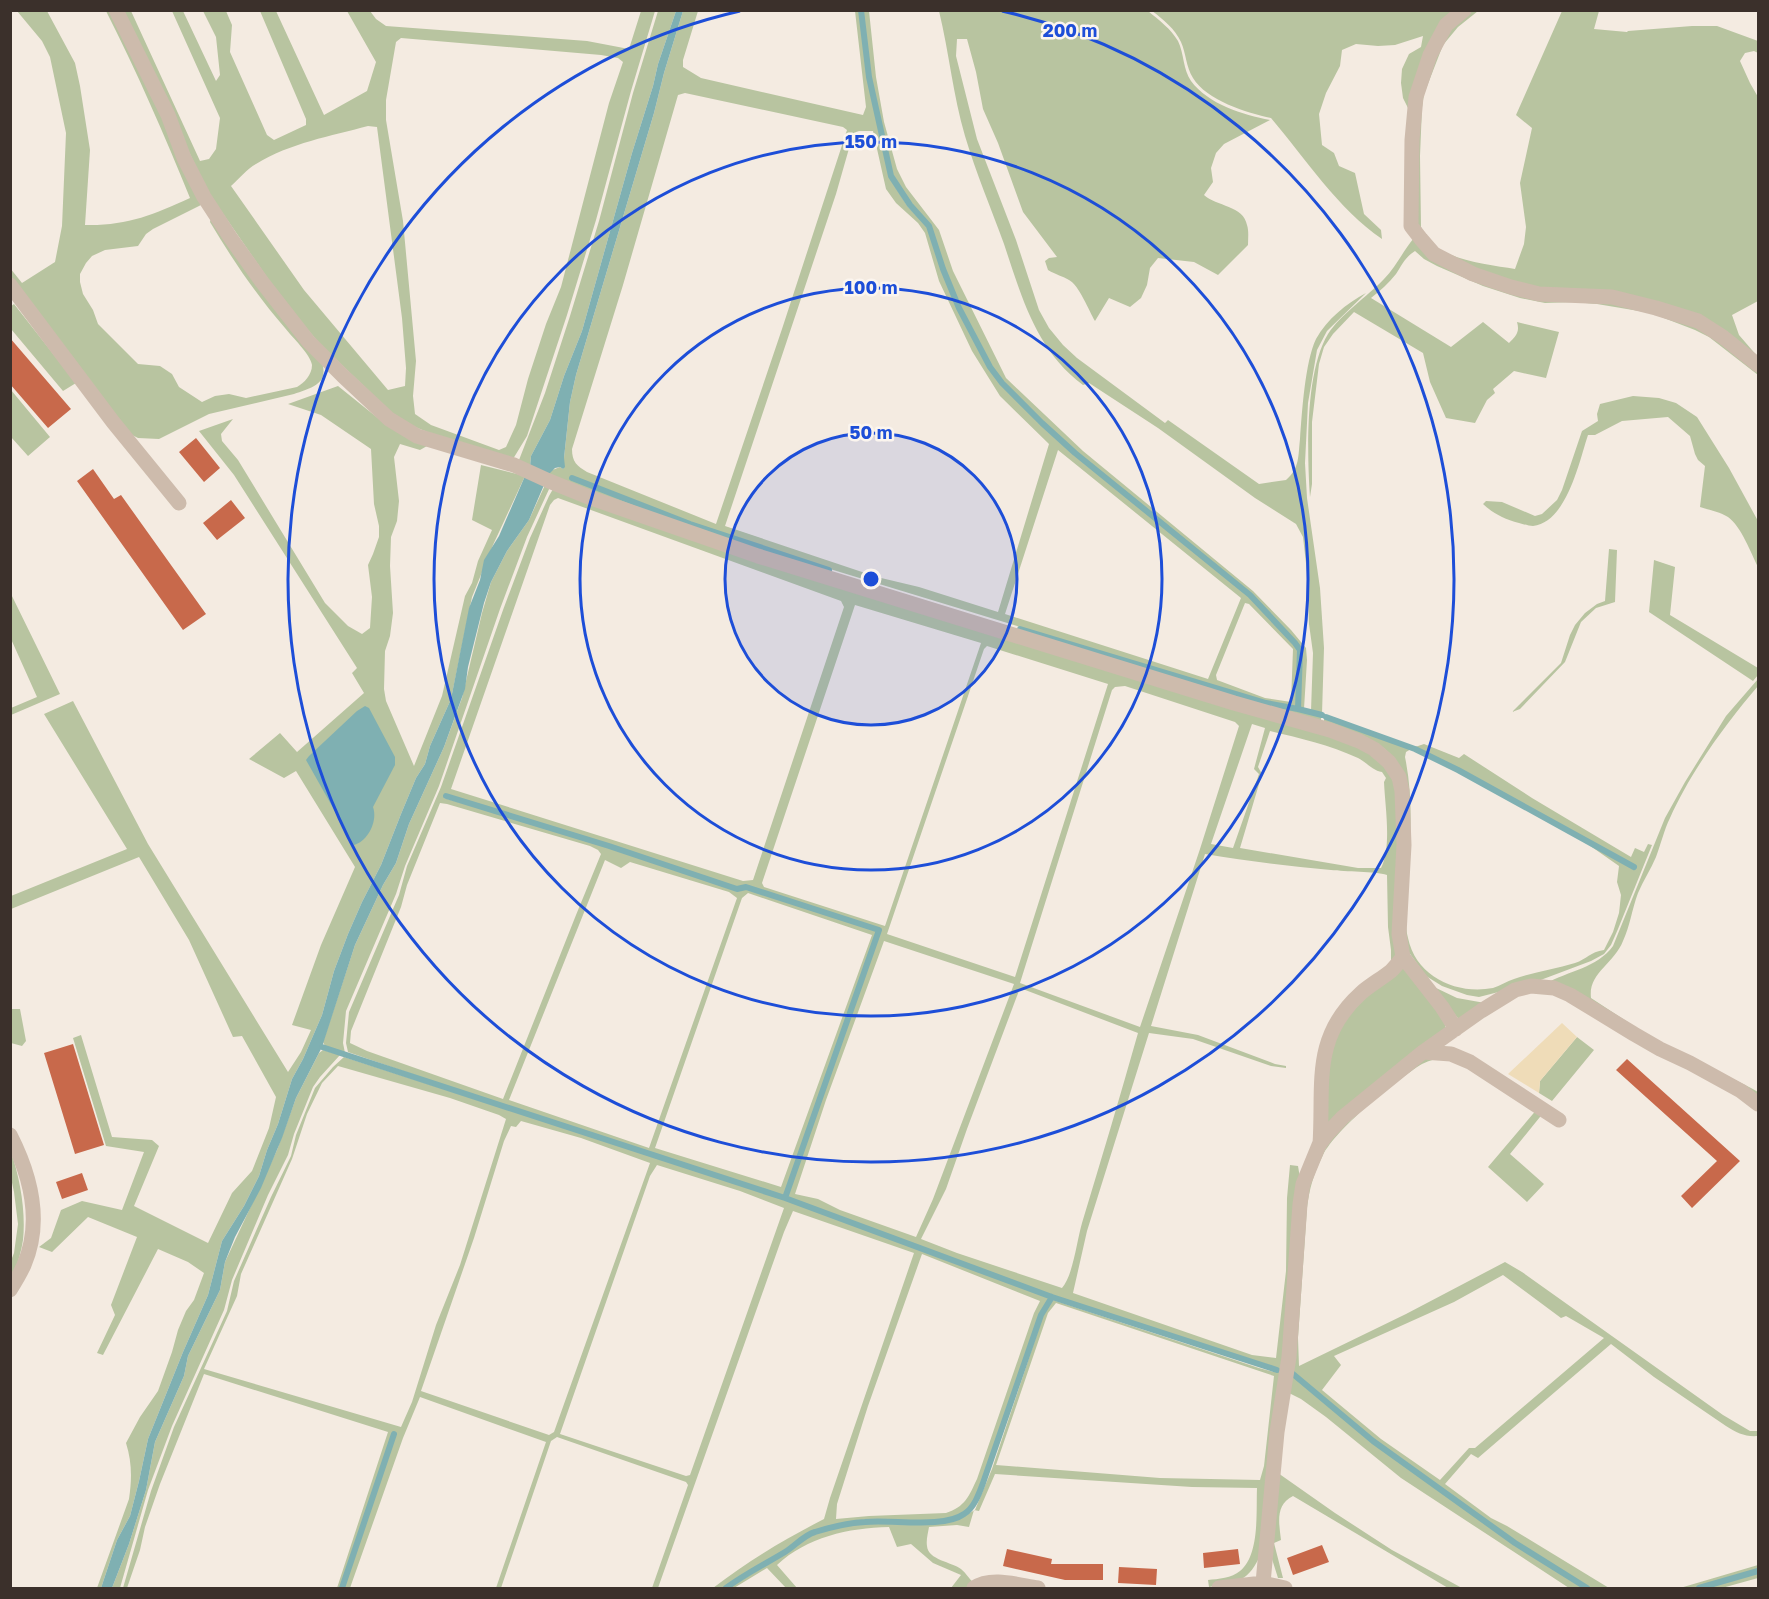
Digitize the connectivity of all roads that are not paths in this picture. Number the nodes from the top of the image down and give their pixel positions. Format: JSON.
{"nodes":[{"id":1,"x":116,"y":10,"type":"edge"},
{"id":2,"x":1464,"y":10,"type":"edge"},
{"id":3,"x":10,"y":285,"type":"edge"},
{"id":4,"x":1758,"y":365,"type":"edge"},
{"id":5,"x":179,"y":503,"type":"dead end"},
{"id":6,"x":1403,"y":957,"type":"junction"},
{"id":7,"x":1456,"y":1029,"type":"junction"},
{"id":8,"x":1424,"y":1052,"type":"junction"},
{"id":9,"x":1758,"y":1104,"type":"edge"},
{"id":10,"x":1559,"y":1120,"type":"dead end"},
{"id":11,"x":10,"y":1135,"type":"edge"},
{"id":12,"x":1320,"y":1145,"type":"junction"},
{"id":13,"x":10,"y":1290,"type":"edge"},
{"id":14,"x":1263,"y":1583,"type":"junction"},
{"id":15,"x":974,"y":1588,"type":"edge"},
{"id":16,"x":1038,"y":1588,"type":"edge"},
{"id":17,"x":1219,"y":1588,"type":"edge"},
{"id":18,"x":1285,"y":1588,"type":"edge"}],
"edges":[{"from":1,"to":6,"type":"street"},
{"from":2,"to":4,"type":"street"},
{"from":3,"to":5,"type":"street"},
{"from":6,"to":7,"type":"street"},
{"from":6,"to":12,"type":"street"},
{"from":7,"to":8,"type":"street"},
{"from":7,"to":9,"type":"street"},
{"from":8,"to":10,"type":"street"},
{"from":8,"to":12,"type":"street"},
{"from":11,"to":13,"type":"street"},
{"from":12,"to":14,"type":"street"},
{"from":14,"to":17,"type":"street"},
{"from":14,"to":18,"type":"street"},
{"from":15,"to":16,"type":"street"}]}
